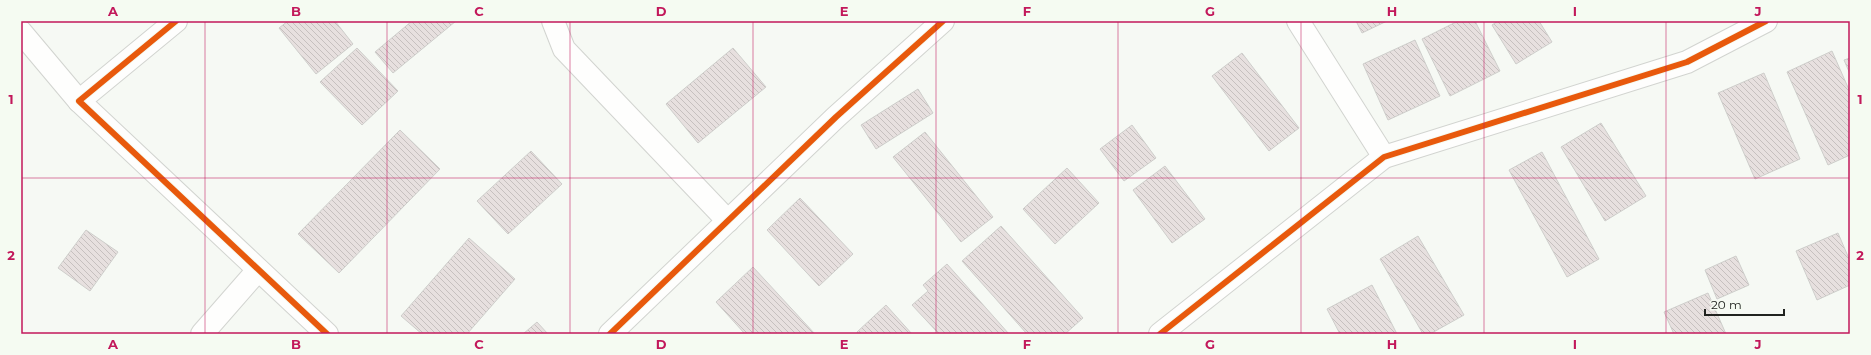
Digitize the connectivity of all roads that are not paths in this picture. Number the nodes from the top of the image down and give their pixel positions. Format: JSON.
{"nodes":[{"id":1,"x":176,"y":21,"type":"edge"},
{"id":2,"x":553,"y":21,"type":"edge"},
{"id":3,"x":1298,"y":21,"type":"edge"},
{"id":4,"x":1766,"y":21,"type":"edge"},
{"id":5,"x":935,"y":24,"type":"edge"},
{"id":6,"x":21,"y":32,"type":"edge"},
{"id":7,"x":79,"y":101,"type":"junction"},
{"id":8,"x":1384,"y":158,"type":"junction"},
{"id":9,"x":728,"y":221,"type":"junction"},
{"id":10,"x":258,"y":270,"type":"junction"},
{"id":11,"x":202,"y":334,"type":"edge"},
{"id":12,"x":327,"y":334,"type":"edge"},
{"id":13,"x":610,"y":334,"type":"edge"},
{"id":14,"x":1160,"y":334,"type":"edge"}],
"edges":[{"from":1,"to":7,"type":"street"},
{"from":2,"to":9,"type":"street"},
{"from":3,"to":8,"type":"street"},
{"from":4,"to":8,"type":"street"},
{"from":5,"to":9,"type":"street"},
{"from":6,"to":7,"type":"street"},
{"from":7,"to":10,"type":"street"},
{"from":8,"to":14,"type":"street"},
{"from":9,"to":13,"type":"street"},
{"from":10,"to":11,"type":"street"},
{"from":10,"to":12,"type":"street"}]}
